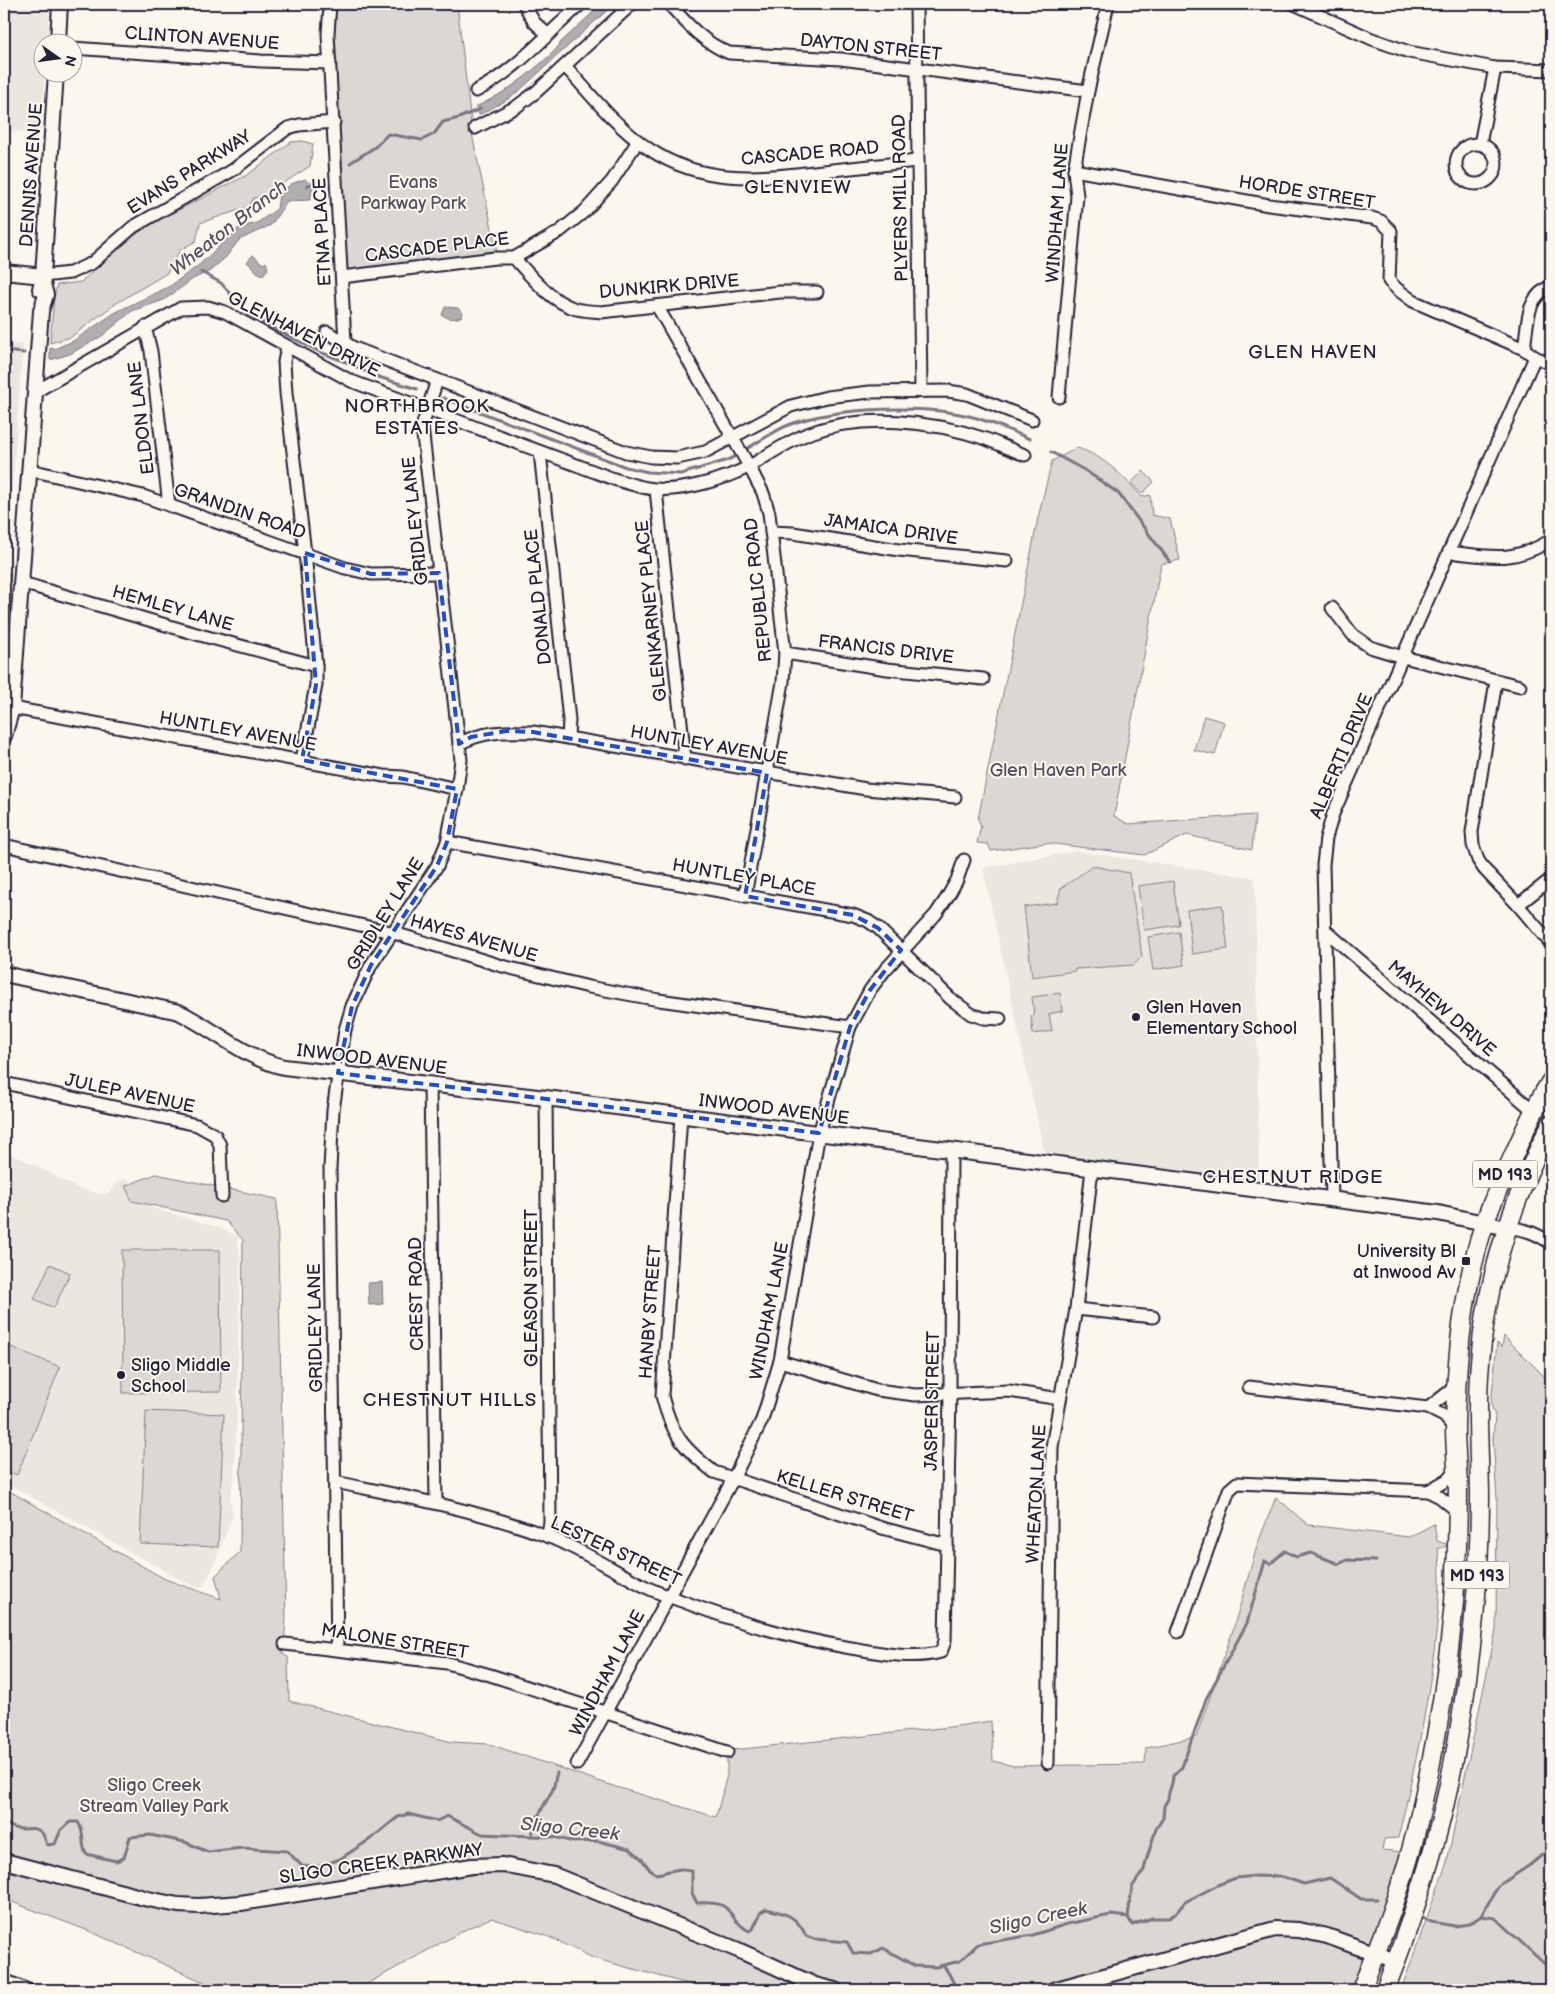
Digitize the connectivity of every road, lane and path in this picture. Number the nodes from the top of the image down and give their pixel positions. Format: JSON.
{"nodes":[{"id":1,"x":60,"y":4,"type":"edge"},
{"id":2,"x":330,"y":4,"type":"edge"},
{"id":3,"x":524,"y":4,"type":"edge"},
{"id":4,"x":581,"y":4,"type":"edge"},
{"id":5,"x":632,"y":4,"type":"edge"},
{"id":6,"x":669,"y":4,"type":"edge"},
{"id":7,"x":916,"y":4,"type":"edge"},
{"id":8,"x":1108,"y":4,"type":"edge"},
{"id":9,"x":1294,"y":4,"type":"edge"},
{"id":10,"x":59,"y":32,"type":"edge"},
{"id":11,"x":547,"y":34,"type":"junction"},
{"id":12,"x":82,"y":49,"type":"edge"},
{"id":13,"x":330,"y":63,"type":"junction"},
{"id":14,"x":565,"y":66,"type":"junction"},
{"id":15,"x":916,"y":67,"type":"junction"},
{"id":16,"x":1495,"y":68,"type":"junction"},
{"id":17,"x":1551,"y":70,"type":"edge"},
{"id":18,"x":55,"y":82,"type":"edge"},
{"id":19,"x":476,"y":91,"type":"dead end"},
{"id":20,"x":1088,"y":91,"type":"junction"},
{"id":21,"x":334,"y":122,"type":"junction"},
{"id":22,"x":474,"y":128,"type":"dead end"},
{"id":23,"x":638,"y":141,"type":"junction"},
{"id":24,"x":1480,"y":144,"type":"dead end"},
{"id":25,"x":918,"y":161,"type":"junction"},
{"id":26,"x":1074,"y":170,"type":"junction"},
{"id":27,"x":514,"y":258,"type":"junction"},
{"id":28,"x":4,"y":272,"type":"edge"},
{"id":29,"x":342,"y":277,"type":"junction"},
{"id":30,"x":43,"y":278,"type":"junction"},
{"id":31,"x":1551,"y":286,"type":"edge"},
{"id":32,"x":817,"y":292,"type":"dead end"},
{"id":33,"x":657,"y":306,"type":"junction"},
{"id":34,"x":145,"y":327,"type":"junction"},
{"id":35,"x":327,"y":332,"type":"dead end"},
{"id":36,"x":344,"y":342,"type":"junction"},
{"id":37,"x":287,"y":347,"type":"junction"},
{"id":38,"x":1524,"y":349,"type":"junction"},
{"id":39,"x":1535,"y":357,"type":"junction"},
{"id":40,"x":1551,"y":364,"type":"edge"},
{"id":41,"x":437,"y":380,"type":"junction"},
{"id":42,"x":921,"y":391,"type":"junction"},
{"id":43,"x":35,"y":392,"type":"junction"},
{"id":44,"x":1059,"y":397,"type":"dead end"},
{"id":45,"x":428,"y":409,"type":"junction"},
{"id":46,"x":1032,"y":420,"type":"dead end"},
{"id":47,"x":733,"y":438,"type":"junction"},
{"id":48,"x":540,"y":452,"type":"junction"},
{"id":49,"x":1025,"y":456,"type":"dead end"},
{"id":50,"x":749,"y":466,"type":"junction"},
{"id":51,"x":30,"y":470,"type":"junction"},
{"id":52,"x":656,"y":490,"type":"junction"},
{"id":53,"x":168,"y":505,"type":"junction"},
{"id":54,"x":771,"y":532,"type":"junction"},
{"id":55,"x":1551,"y":540,"type":"edge"},
{"id":56,"x":1449,"y":552,"type":"junction"},
{"id":57,"x":305,"y":553,"type":"junction"},
{"id":58,"x":1007,"y":562,"type":"dead end"},
{"id":59,"x":439,"y":573,"type":"junction"},
{"id":60,"x":22,"y":583,"type":"junction"},
{"id":61,"x":1332,"y":608,"type":"dead end"},
{"id":62,"x":785,"y":653,"type":"junction"},
{"id":63,"x":1403,"y":657,"type":"junction"},
{"id":64,"x":316,"y":666,"type":"junction"},
{"id":65,"x":983,"y":679,"type":"dead end"},
{"id":66,"x":1496,"y":681,"type":"junction"},
{"id":67,"x":1520,"y":686,"type":"dead end"},
{"id":68,"x":12,"y":708,"type":"junction"},
{"id":69,"x":4,"y":736,"type":"edge"},
{"id":70,"x":568,"y":738,"type":"junction"},
{"id":71,"x":459,"y":744,"type":"junction"},
{"id":72,"x":685,"y":758,"type":"junction"},
{"id":73,"x":302,"y":760,"type":"junction"},
{"id":74,"x":767,"y":773,"type":"junction"},
{"id":75,"x":458,"y":789,"type":"junction"},
{"id":76,"x":955,"y":796,"type":"dead end"},
{"id":77,"x":447,"y":842,"type":"junction"},
{"id":78,"x":4,"y":845,"type":"edge"},
{"id":79,"x":964,"y":860,"type":"dead end"},
{"id":80,"x":1551,"y":879,"type":"edge"},
{"id":81,"x":745,"y":896,"type":"junction"},
{"id":82,"x":1518,"y":905,"type":"junction"},
{"id":83,"x":1326,"y":931,"type":"junction"},
{"id":84,"x":391,"y":932,"type":"junction"},
{"id":85,"x":1551,"y":944,"type":"edge"},
{"id":86,"x":901,"y":950,"type":"junction"},
{"id":87,"x":4,"y":974,"type":"edge"},
{"id":88,"x":1000,"y":1020,"type":"dead end"},
{"id":89,"x":850,"y":1027,"type":"junction"},
{"id":90,"x":338,"y":1073,"type":"junction"},
{"id":91,"x":1551,"y":1081,"type":"edge"},
{"id":92,"x":4,"y":1083,"type":"edge"},
{"id":93,"x":430,"y":1084,"type":"junction"},
{"id":94,"x":546,"y":1098,"type":"junction"},
{"id":95,"x":1534,"y":1112,"type":"junction"},
{"id":96,"x":681,"y":1116,"type":"junction"},
{"id":97,"x":1551,"y":1124,"type":"edge"},
{"id":98,"x":819,"y":1133,"type":"junction"},
{"id":99,"x":950,"y":1150,"type":"junction"},
{"id":100,"x":1092,"y":1168,"type":"junction"},
{"id":101,"x":222,"y":1196,"type":"dead end"},
{"id":102,"x":1332,"y":1200,"type":"junction"},
{"id":103,"x":1485,"y":1223,"type":"junction"},
{"id":104,"x":1507,"y":1228,"type":"junction"},
{"id":105,"x":1551,"y":1243,"type":"edge"},
{"id":106,"x":1076,"y":1309,"type":"junction"},
{"id":107,"x":1153,"y":1317,"type":"dead end"},
{"id":108,"x":780,"y":1360,"type":"junction"},
{"id":109,"x":1457,"y":1379,"type":"junction"},
{"id":110,"x":1249,"y":1387,"type":"dead end"},
{"id":111,"x":950,"y":1394,"type":"junction"},
{"id":112,"x":1060,"y":1399,"type":"junction"},
{"id":113,"x":1428,"y":1408,"type":"junction"},
{"id":114,"x":1455,"y":1428,"type":"junction"},
{"id":115,"x":1457,"y":1470,"type":"junction"},
{"id":116,"x":733,"y":1479,"type":"junction"},
{"id":117,"x":334,"y":1482,"type":"junction"},
{"id":118,"x":1428,"y":1491,"type":"junction"},
{"id":119,"x":436,"y":1503,"type":"junction"},
{"id":120,"x":1457,"y":1511,"type":"junction"},
{"id":121,"x":548,"y":1537,"type":"junction"},
{"id":122,"x":947,"y":1545,"type":"junction"},
{"id":123,"x":668,"y":1596,"type":"junction"},
{"id":124,"x":1178,"y":1632,"type":"dead end"},
{"id":125,"x":285,"y":1644,"type":"dead end"},
{"id":126,"x":337,"y":1649,"type":"junction"},
{"id":127,"x":941,"y":1652,"type":"joint"},
{"id":128,"x":604,"y":1713,"type":"junction"},
{"id":129,"x":727,"y":1752,"type":"dead end"},
{"id":130,"x":1048,"y":1763,"type":"dead end"},
{"id":131,"x":577,"y":1764,"type":"dead end"},
{"id":132,"x":4,"y":1861,"type":"edge"},
{"id":133,"x":1375,"y":1954,"type":"junction"},
{"id":134,"x":1396,"y":1961,"type":"junction"},
{"id":135,"x":4,"y":1980,"type":"edge"},
{"id":136,"x":28,"y":1990,"type":"edge"},
{"id":137,"x":836,"y":1990,"type":"edge"},
{"id":138,"x":1053,"y":1990,"type":"edge"},
{"id":139,"x":1361,"y":1990,"type":"edge"},
{"id":140,"x":1385,"y":1990,"type":"edge"}],
"edges":[{"from":1,"to":10,"type":"street"},
{"from":2,"to":13,"type":"street"},
{"from":3,"to":11,"type":"street"},
{"from":4,"to":11,"type":"street"},
{"from":5,"to":14,"type":"street"},
{"from":6,"to":15,"type":"street","name":"DAYTON STREET"},
{"from":7,"to":15,"type":"street","name":"PLYERS MILL ROAD"},
{"from":8,"to":20,"type":"street","name":"WINDHAM LANE"},
{"from":9,"to":16,"type":"street"},
{"from":11,"to":19,"type":"street"},
{"from":12,"to":13,"type":"street","name":"CLINTON AVENUE"},
{"from":13,"to":21,"type":"street"},
{"from":14,"to":22,"type":"street"},
{"from":14,"to":23,"type":"street","name":"CASCADE ROAD"},
{"from":15,"to":20,"type":"street","name":"DAYTON STREET"},
{"from":15,"to":25,"type":"street","name":"PLYERS MILL ROAD"},
{"from":16,"to":17,"type":"street"},
{"from":16,"to":24,"type":"street"},
{"from":18,"to":30,"type":"street","name":"DENNIS AVENUE"},
{"from":20,"to":26,"type":"street","name":"WINDHAM LANE"},
{"from":21,"to":29,"type":"street","name":"ETNA PLACE"},
{"from":21,"to":30,"type":"street","name":"EVANS PARKWAY"},
{"from":23,"to":25,"type":"street","name":"CASCADE ROAD"},
{"from":23,"to":27,"type":"street","name":"CASCADE PLACE"},
{"from":25,"to":42,"type":"street","name":"PLYERS MILL ROAD"},
{"from":26,"to":38,"type":"street","name":"HORDE STREET"},
{"from":26,"to":44,"type":"street","name":"WINDHAM LANE"},
{"from":27,"to":29,"type":"street","name":"CASCADE PLACE"},
{"from":27,"to":33,"type":"street","name":"DUNKIRK DRIVE"},
{"from":28,"to":30,"type":"street"},
{"from":29,"to":36,"type":"street","name":"ETNA PLACE"},
{"from":30,"to":43,"type":"street","name":"DENNIS AVENUE"},
{"from":31,"to":38,"type":"street"},
{"from":32,"to":33,"type":"street","name":"DUNKIRK DRIVE"},
{"from":33,"to":47,"type":"street","name":"REPUBLIC ROAD"},
{"from":34,"to":37,"type":"street","name":"GLENHAVEN DRIVE"},
{"from":34,"to":43,"type":"street","name":"GLENHAVEN DRIVE"},
{"from":34,"to":53,"type":"street","name":"ELDON LANE"},
{"from":35,"to":36,"type":"street","name":"GLENHAVEN DRIVE"},
{"from":36,"to":41,"type":"street","name":"GLENHAVEN DRIVE"},
{"from":37,"to":45,"type":"street","name":"GLENHAVEN DRIVE"},
{"from":37,"to":57,"type":"street"},
{"from":38,"to":39,"type":"street","name":"HORDE STREET"},
{"from":39,"to":40,"type":"street","name":"HORDE STREET"},
{"from":39,"to":56,"type":"street","name":"ALBERTI DRIVE"},
{"from":41,"to":45,"type":"street","name":"GRIDLEY LANE"},
{"from":41,"to":47,"type":"street","name":"GLENHAVEN DRIVE"},
{"from":42,"to":46,"type":"street","name":"GLENHAVEN DRIVE"},
{"from":42,"to":47,"type":"street","name":"GLENHAVEN DRIVE"},
{"from":43,"to":51,"type":"street","name":"DENNIS AVENUE"},
{"from":45,"to":48,"type":"street","name":"GLENHAVEN DRIVE"},
{"from":45,"to":59,"type":"street","name":"GRIDLEY LANE"},
{"from":47,"to":50,"type":"street","name":"REPUBLIC ROAD"},
{"from":48,"to":52,"type":"street","name":"GLENHAVEN DRIVE"},
{"from":48,"to":70,"type":"street","name":"DONALD PLACE"},
{"from":49,"to":50,"type":"street","name":"GLENHAVEN DRIVE"},
{"from":50,"to":52,"type":"street","name":"GLENHAVEN DRIVE"},
{"from":50,"to":54,"type":"street","name":"REPUBLIC ROAD"},
{"from":51,"to":53,"type":"street","name":"GRANDIN ROAD"},
{"from":51,"to":60,"type":"street","name":"DENNIS AVENUE"},
{"from":52,"to":72,"type":"street","name":"GLENKARNEY PLACE"},
{"from":53,"to":57,"type":"street","name":"GRANDIN ROAD"},
{"from":54,"to":58,"type":"street","name":"JAMAICA DRIVE"},
{"from":54,"to":62,"type":"street","name":"REPUBLIC ROAD"},
{"from":55,"to":56,"type":"street"},
{"from":56,"to":63,"type":"street","name":"ALBERTI DRIVE"},
{"from":57,"to":59,"type":"street","name":"GRANDIN ROAD"},
{"from":57,"to":64,"type":"street"},
{"from":59,"to":71,"type":"street","name":"GRIDLEY LANE"},
{"from":60,"to":64,"type":"street","name":"HEMLEY LANE"},
{"from":60,"to":68,"type":"street","name":"DENNIS AVENUE"},
{"from":61,"to":63,"type":"street"},
{"from":62,"to":65,"type":"street","name":"FRANCIS DRIVE"},
{"from":62,"to":74,"type":"street","name":"REPUBLIC ROAD"},
{"from":63,"to":66,"type":"street"},
{"from":63,"to":83,"type":"street","name":"ALBERTI DRIVE"},
{"from":64,"to":73,"type":"street"},
{"from":66,"to":67,"type":"street"},
{"from":66,"to":82,"type":"street"},
{"from":68,"to":69,"type":"street","name":"DENNIS AVENUE"},
{"from":68,"to":73,"type":"street","name":"HUNTLEY AVENUE"},
{"from":70,"to":71,"type":"street","name":"HUNTLEY AVENUE"},
{"from":70,"to":72,"type":"street","name":"HUNTLEY AVENUE"},
{"from":71,"to":75,"type":"street","name":"GRIDLEY LANE"},
{"from":72,"to":74,"type":"street","name":"HUNTLEY AVENUE"},
{"from":73,"to":75,"type":"street","name":"HUNTLEY AVENUE"},
{"from":74,"to":76,"type":"street","name":"HUNTLEY AVENUE"},
{"from":74,"to":81,"type":"street","name":"REPUBLIC ROAD"},
{"from":75,"to":77,"type":"street","name":"GRIDLEY LANE"},
{"from":77,"to":81,"type":"street","name":"HUNTLEY PLACE"},
{"from":77,"to":84,"type":"street","name":"GRIDLEY LANE"},
{"from":78,"to":84,"type":"street","name":"HAYES AVENUE"},
{"from":79,"to":86,"type":"street","name":"WINDHAM LANE"},
{"from":80,"to":82,"type":"street"},
{"from":81,"to":86,"type":"street","name":"HUNTLEY PLACE"},
{"from":82,"to":85,"type":"street"},
{"from":83,"to":95,"type":"street","name":"MAYHEW DRIVE"},
{"from":83,"to":102,"type":"street","name":"ALBERTI DRIVE"},
{"from":84,"to":89,"type":"street","name":"HAYES AVENUE"},
{"from":84,"to":90,"type":"street","name":"GRIDLEY LANE"},
{"from":86,"to":88,"type":"street","name":"HUNTLEY PLACE"},
{"from":86,"to":89,"type":"street","name":"WINDHAM LANE"},
{"from":87,"to":90,"type":"street","name":"INWOOD AVENUE"},
{"from":89,"to":98,"type":"street","name":"WINDHAM LANE"},
{"from":90,"to":93,"type":"street","name":"INWOOD AVENUE"},
{"from":90,"to":117,"type":"street","name":"GRIDLEY LANE"},
{"from":91,"to":95,"type":"main road","number":"MD 193"},
{"from":92,"to":101,"type":"street","name":"JULEP AVENUE"},
{"from":93,"to":94,"type":"street","name":"INWOOD AVENUE"},
{"from":93,"to":119,"type":"street","name":"CREST ROAD"},
{"from":94,"to":96,"type":"street","name":"INWOOD AVENUE"},
{"from":94,"to":121,"type":"street","name":"GLEASON STREET"},
{"from":95,"to":103,"type":"main road","number":"MD 193"},
{"from":96,"to":98,"type":"street","name":"INWOOD AVENUE"},
{"from":96,"to":116,"type":"street","name":"HANBY STREET"},
{"from":97,"to":104,"type":"main road","number":"MD 193"},
{"from":98,"to":99,"type":"street","name":"INWOOD AVENUE"},
{"from":98,"to":108,"type":"street","name":"WINDHAM LANE"},
{"from":99,"to":100,"type":"street","name":"INWOOD AVENUE"},
{"from":99,"to":111,"type":"street","name":"JASPER STREET"},
{"from":100,"to":102,"type":"street","name":"INWOOD AVENUE"},
{"from":100,"to":106,"type":"street","name":"WHEATON LANE"},
{"from":102,"to":103,"type":"street","name":"INWOOD AVENUE"},
{"from":103,"to":104,"type":"street","name":"INWOOD AVENUE"},
{"from":103,"to":109,"type":"main road","number":"MD 193"},
{"from":104,"to":105,"type":"street","name":"INWOOD AVENUE"},
{"from":104,"to":134,"type":"main road","number":"MD 193"},
{"from":106,"to":107,"type":"street"},
{"from":106,"to":112,"type":"street","name":"WHEATON LANE"},
{"from":108,"to":111,"type":"street"},
{"from":108,"to":116,"type":"street","name":"WINDHAM LANE"},
{"from":109,"to":113,"type":"street"},
{"from":109,"to":114,"type":"main road","number":"MD 193"},
{"from":110,"to":113,"type":"street"},
{"from":111,"to":112,"type":"street"},
{"from":111,"to":122,"type":"street","name":"JASPER STREET"},
{"from":112,"to":130,"type":"street","name":"WHEATON LANE"},
{"from":113,"to":114,"type":"street"},
{"from":114,"to":115,"type":"main road","number":"MD 193"},
{"from":115,"to":118,"type":"street"},
{"from":115,"to":120,"type":"main road","number":"MD 193"},
{"from":116,"to":122,"type":"street","name":"KELLER STREET"},
{"from":116,"to":123,"type":"street","name":"WINDHAM LANE"},
{"from":117,"to":119,"type":"street","name":"LESTER STREET"},
{"from":117,"to":126,"type":"street","name":"GRIDLEY LANE"},
{"from":118,"to":120,"type":"street"},
{"from":118,"to":124,"type":"street"},
{"from":119,"to":121,"type":"street","name":"LESTER STREET"},
{"from":120,"to":133,"type":"main road","number":"MD 193"},
{"from":121,"to":123,"type":"street","name":"LESTER STREET"},
{"from":122,"to":127,"type":"street","name":"JASPER STREET"},
{"from":123,"to":127,"type":"street","name":"LESTER STREET"},
{"from":123,"to":128,"type":"street","name":"WINDHAM LANE"},
{"from":125,"to":126,"type":"street","name":"MALONE STREET"},
{"from":126,"to":128,"type":"street","name":"MALONE STREET"},
{"from":128,"to":129,"type":"street","name":"MALONE STREET"},
{"from":128,"to":131,"type":"street","name":"WINDHAM LANE"},
{"from":132,"to":137,"type":"street","name":"SLIGO CREEK PARKWAY"},
{"from":133,"to":134,"type":"street"},
{"from":133,"to":138,"type":"street"},
{"from":133,"to":139,"type":"main road","number":"MD 193"},
{"from":134,"to":140,"type":"main road","number":"MD 193"},
{"from":135,"to":136,"type":"street"}]}
